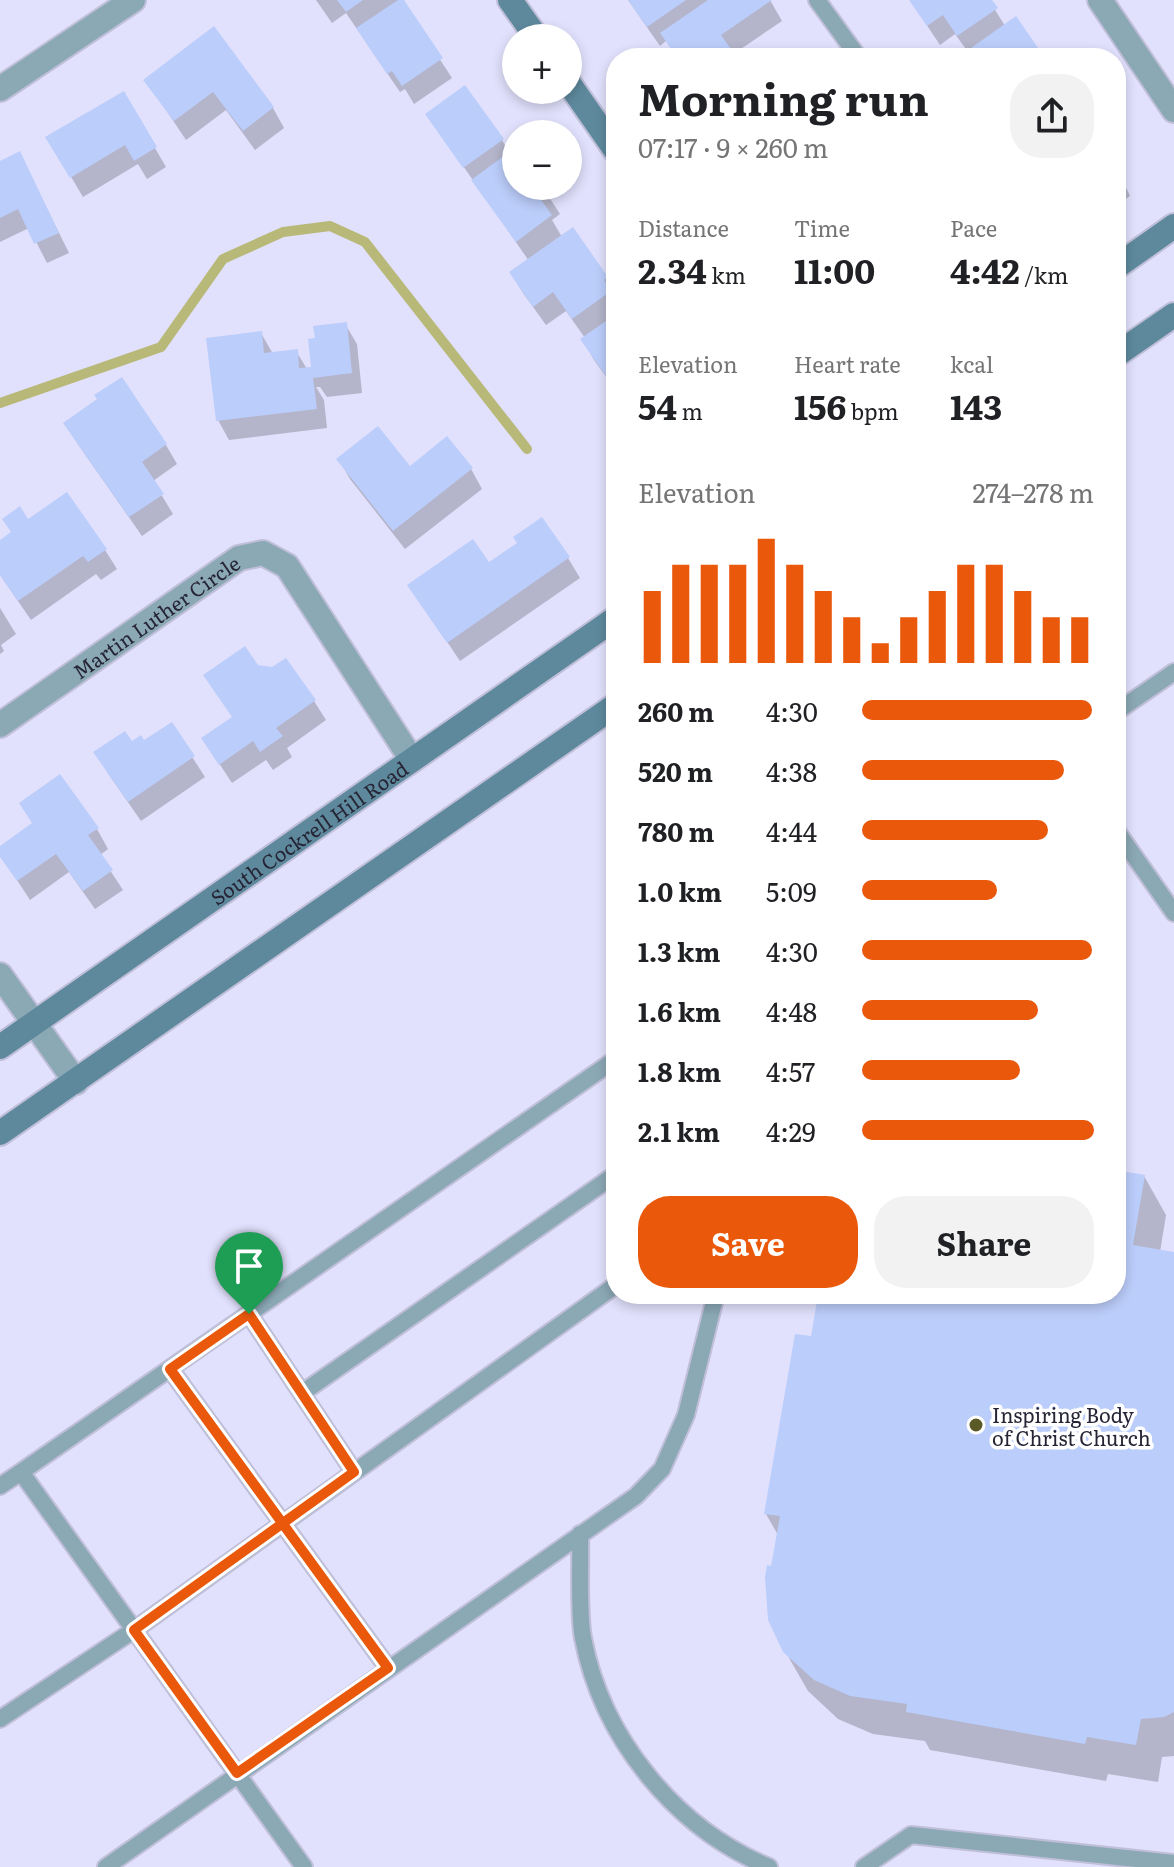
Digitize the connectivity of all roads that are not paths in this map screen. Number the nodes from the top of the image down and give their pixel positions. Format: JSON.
{"nodes":[{"id":1,"x":133,"y":0,"type":"edge"},
{"id":2,"x":510,"y":0,"type":"edge"},
{"id":3,"x":817,"y":0,"type":"edge"},
{"id":4,"x":1100,"y":0,"type":"edge"},
{"id":5,"x":527,"y":24,"type":"edge"},
{"id":6,"x":852,"y":48,"type":"edge"},
{"id":7,"x":0,"y":89,"type":"edge"},
{"id":8,"x":582,"y":102,"type":"edge"},
{"id":9,"x":1174,"y":110,"type":"edge"},
{"id":10,"x":606,"y":137,"type":"edge"},
{"id":11,"x":1174,"y":226,"type":"edge"},
{"id":12,"x":1126,"y":260,"type":"edge"},
{"id":13,"x":1174,"y":315,"type":"edge"},
{"id":14,"x":1126,"y":348,"type":"edge"},
{"id":15,"x":606,"y":625,"type":"edge"},
{"id":16,"x":1174,"y":672,"type":"edge"},
{"id":17,"x":1126,"y":705,"type":"edge"},
{"id":18,"x":606,"y":712,"type":"edge"},
{"id":19,"x":0,"y":725,"type":"edge"},
{"id":20,"x":412,"y":760,"type":"junction"},
{"id":21,"x":1126,"y":844,"type":"edge"},
{"id":22,"x":1174,"y":913,"type":"edge"},
{"id":23,"x":0,"y":975,"type":"edge"},
{"id":24,"x":33,"y":1025,"type":"junction"},
{"id":25,"x":0,"y":1047,"type":"edge"},
{"id":26,"x":606,"y":1066,"type":"edge"},
{"id":27,"x":76,"y":1082,"type":"junction"},
{"id":28,"x":0,"y":1133,"type":"edge"},
{"id":29,"x":606,"y":1181,"type":"edge"},
{"id":30,"x":606,"y":1292,"type":"edge"},
{"id":31,"x":714,"y":1304,"type":"edge"},
{"id":32,"x":249,"y":1314,"type":"junction"},
{"id":33,"x":170,"y":1369,"type":"junction"},
{"id":34,"x":302,"y":1393,"type":"junction"},
{"id":35,"x":21,"y":1472,"type":"junction"},
{"id":36,"x":354,"y":1472,"type":"junction"},
{"id":37,"x":0,"y":1486,"type":"edge"},
{"id":38,"x":282,"y":1524,"type":"junction"},
{"id":39,"x":580,"y":1534,"type":"junction"},
{"id":40,"x":134,"y":1630,"type":"junction"},
{"id":41,"x":388,"y":1668,"type":"junction"},
{"id":42,"x":0,"y":1719,"type":"edge"},
{"id":43,"x":237,"y":1773,"type":"junction"},
{"id":44,"x":1174,"y":1863,"type":"edge"},
{"id":45,"x":106,"y":1867,"type":"edge"},
{"id":46,"x":304,"y":1867,"type":"edge"},
{"id":47,"x":769,"y":1867,"type":"edge"},
{"id":48,"x":864,"y":1867,"type":"edge"}],
"edges":[{"from":1,"to":7,"type":"street"},
{"from":2,"to":5,"type":"main road"},
{"from":3,"to":6,"type":"lane"},
{"from":4,"to":9,"type":"street"},
{"from":8,"to":10,"type":"main road"},
{"from":11,"to":12,"type":"main road"},
{"from":13,"to":14,"type":"main road"},
{"from":15,"to":20,"type":"main road","name":"South Cockrell Hill Road"},
{"from":16,"to":17,"type":"lane"},
{"from":18,"to":27,"type":"main road"},
{"from":19,"to":20,"type":"street","name":"Martin Luther Circle"},
{"from":20,"to":24,"type":"main road","name":"South Cockrell Hill Road"},
{"from":21,"to":22,"type":"lane"},
{"from":23,"to":24,"type":"street"},
{"from":24,"to":25,"type":"main road","name":"South Cockrell Hill Road"},
{"from":24,"to":27,"type":"street"},
{"from":26,"to":32,"type":"lane"},
{"from":27,"to":28,"type":"main road"},
{"from":29,"to":34,"type":"lane"},
{"from":30,"to":36,"type":"lane"},
{"from":31,"to":39,"type":"lane"},
{"from":32,"to":33,"type":"lane"},
{"from":32,"to":34,"type":"lane"},
{"from":33,"to":35,"type":"lane"},
{"from":33,"to":38,"type":"lane"},
{"from":34,"to":36,"type":"lane"},
{"from":35,"to":37,"type":"lane"},
{"from":35,"to":40,"type":"lane"},
{"from":36,"to":38,"type":"lane"},
{"from":38,"to":40,"type":"lane"},
{"from":38,"to":41,"type":"lane"},
{"from":39,"to":41,"type":"lane"},
{"from":39,"to":47,"type":"lane"},
{"from":40,"to":42,"type":"lane"},
{"from":40,"to":43,"type":"lane"},
{"from":41,"to":43,"type":"lane"},
{"from":43,"to":45,"type":"lane"},
{"from":43,"to":46,"type":"lane"},
{"from":44,"to":48,"type":"lane"}]}
